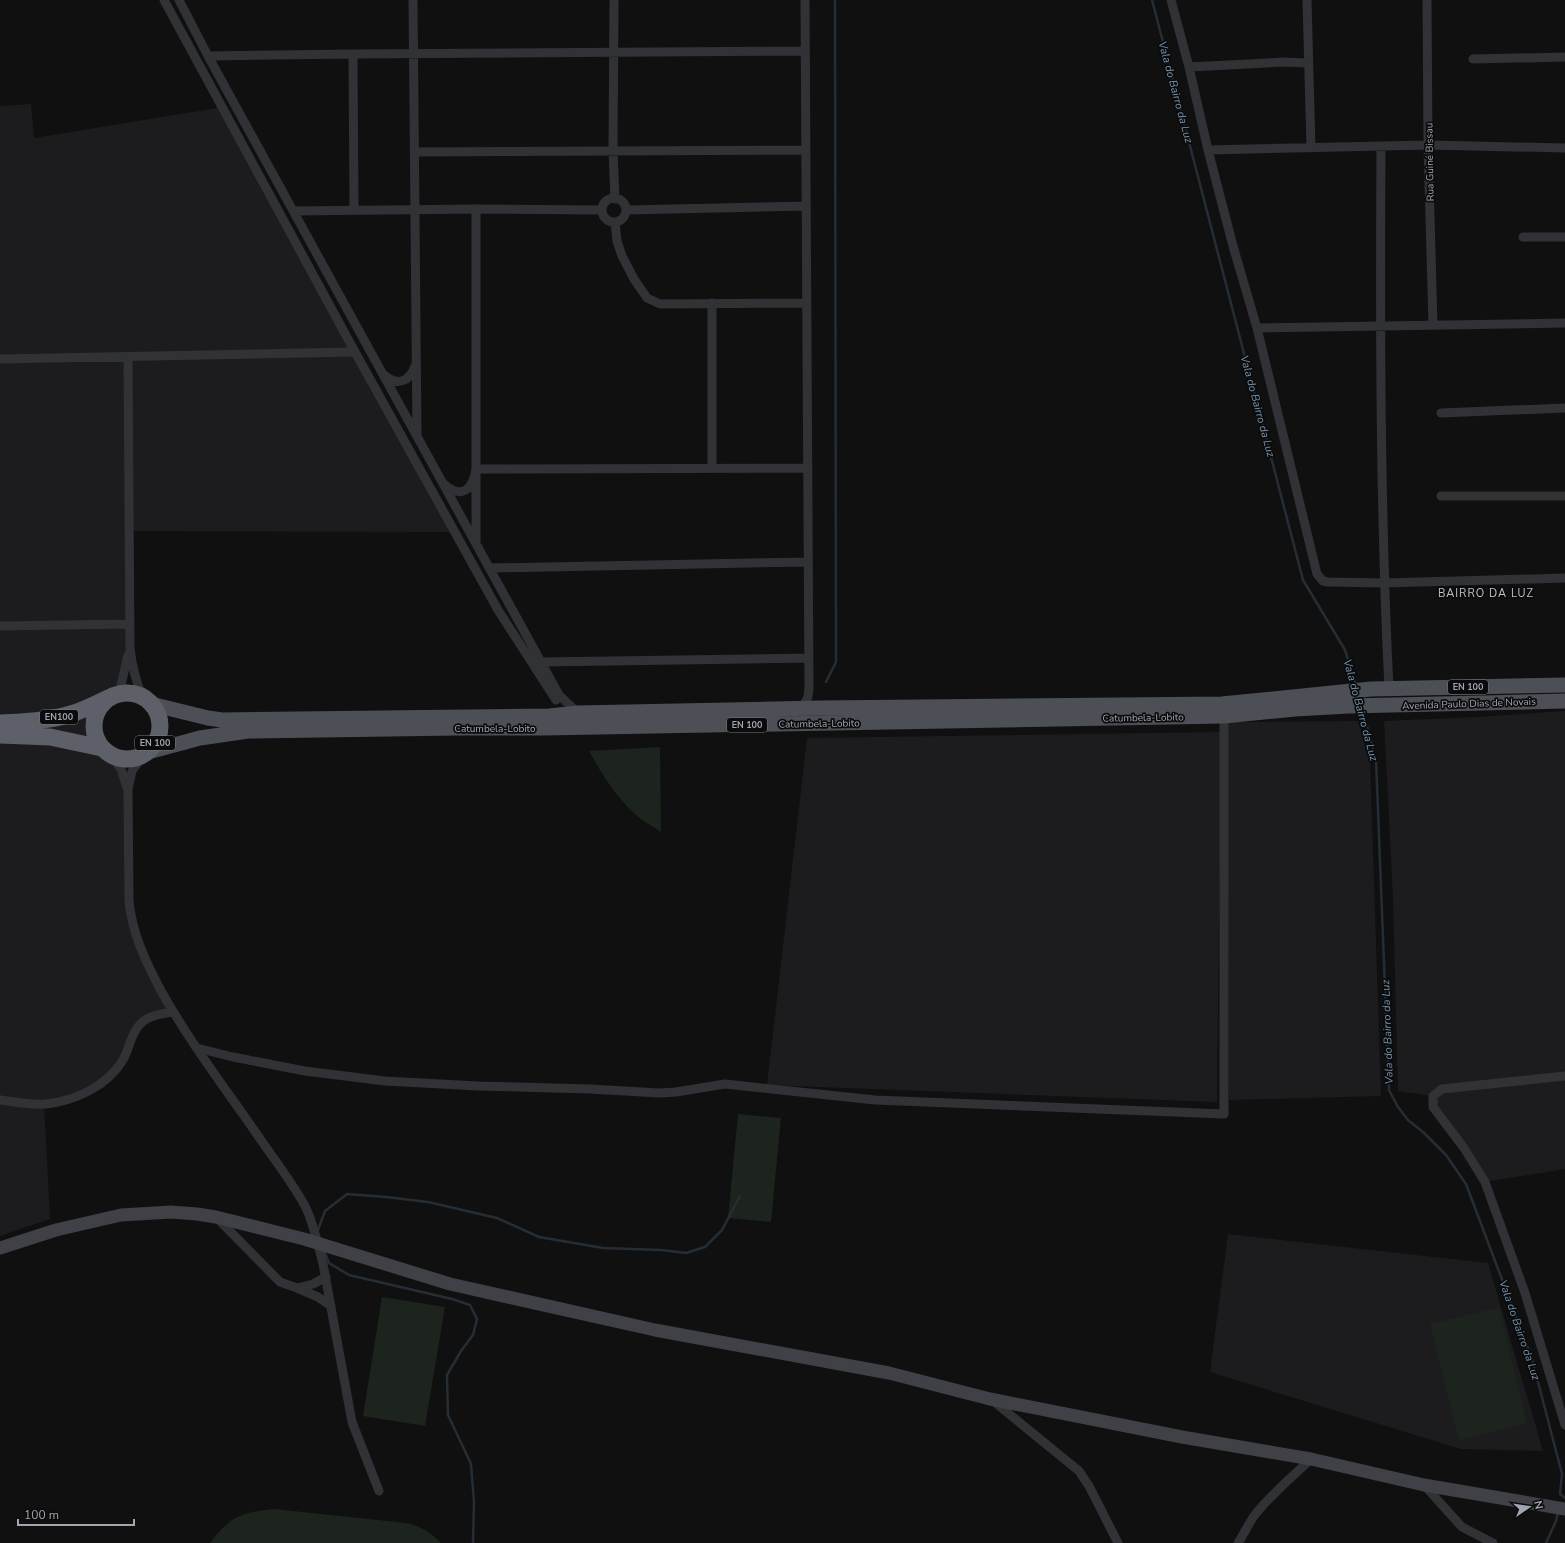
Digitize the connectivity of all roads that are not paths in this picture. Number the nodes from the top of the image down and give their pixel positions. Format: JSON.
{"nodes":[{"id":1,"x":164,"y":0,"type":"edge"},
{"id":2,"x":179,"y":0,"type":"edge"},
{"id":3,"x":414,"y":0,"type":"edge"},
{"id":4,"x":614,"y":0,"type":"edge"},
{"id":5,"x":805,"y":0,"type":"edge"},
{"id":6,"x":1171,"y":0,"type":"edge"},
{"id":7,"x":1307,"y":0,"type":"edge"},
{"id":8,"x":1427,"y":0,"type":"edge"},
{"id":9,"x":805,"y":51,"type":"junction"},
{"id":10,"x":614,"y":52,"type":"junction"},
{"id":11,"x":414,"y":53,"type":"junction"},
{"id":12,"x":353,"y":54,"type":"junction"},
{"id":13,"x":208,"y":56,"type":"junction"},
{"id":14,"x":1565,"y":57,"type":"edge"},
{"id":15,"x":1472,"y":59,"type":"dead end"},
{"id":16,"x":1308,"y":63,"type":"junction"},
{"id":17,"x":1189,"y":67,"type":"junction"},
{"id":18,"x":1428,"y":145,"type":"junction"},
{"id":19,"x":1381,"y":146,"type":"junction"},
{"id":20,"x":1311,"y":148,"type":"junction"},
{"id":21,"x":1565,"y":148,"type":"edge"},
{"id":22,"x":805,"y":150,"type":"junction"},
{"id":23,"x":1208,"y":150,"type":"junction"},
{"id":24,"x":613,"y":151,"type":"junction"},
{"id":25,"x":414,"y":152,"type":"junction"},
{"id":26,"x":615,"y":199,"type":"junction"},
{"id":27,"x":806,"y":206,"type":"junction"},
{"id":28,"x":415,"y":209,"type":"junction"},
{"id":29,"x":476,"y":209,"type":"junction"},
{"id":30,"x":354,"y":210,"type":"junction"},
{"id":31,"x":602,"y":210,"type":"junction"},
{"id":32,"x":626,"y":210,"type":"junction"},
{"id":33,"x":293,"y":211,"type":"junction"},
{"id":34,"x":615,"y":222,"type":"junction"},
{"id":35,"x":1522,"y":237,"type":"dead end"},
{"id":36,"x":1565,"y":237,"type":"edge"},
{"id":37,"x":712,"y":303,"type":"junction"},
{"id":38,"x":807,"y":303,"type":"junction"},
{"id":39,"x":1565,"y":323,"type":"edge"},
{"id":40,"x":1433,"y":325,"type":"junction"},
{"id":41,"x":1380,"y":326,"type":"junction"},
{"id":42,"x":1257,"y":328,"type":"junction"},
{"id":43,"x":355,"y":352,"type":"junction"},
{"id":44,"x":128,"y":357,"type":"junction"},
{"id":45,"x":0,"y":359,"type":"edge"},
{"id":46,"x":416,"y":362,"type":"junction"},
{"id":47,"x":383,"y":374,"type":"junction"},
{"id":48,"x":1565,"y":408,"type":"edge"},
{"id":49,"x":1441,"y":413,"type":"dead end"},
{"id":50,"x":417,"y":436,"type":"junction"},
{"id":51,"x":712,"y":468,"type":"junction"},
{"id":52,"x":808,"y":468,"type":"junction"},
{"id":53,"x":476,"y":469,"type":"junction"},
{"id":54,"x":441,"y":480,"type":"junction"},
{"id":55,"x":1441,"y":496,"type":"dead end"},
{"id":56,"x":1565,"y":496,"type":"edge"},
{"id":57,"x":476,"y":545,"type":"junction"},
{"id":58,"x":808,"y":562,"type":"junction"},
{"id":59,"x":489,"y":568,"type":"junction"},
{"id":60,"x":1565,"y":578,"type":"edge"},
{"id":61,"x":1384,"y":583,"type":"junction"},
{"id":62,"x":129,"y":624,"type":"junction"},
{"id":63,"x":0,"y":626,"type":"edge"},
{"id":64,"x":130,"y":648,"type":"junction"},
{"id":65,"x":809,"y":658,"type":"junction"},
{"id":66,"x":541,"y":662,"type":"junction"},
{"id":67,"x":1565,"y":685,"type":"edge"},
{"id":68,"x":809,"y":688,"type":"junction"},
{"id":69,"x":556,"y":689,"type":"junction"},
{"id":70,"x":1371,"y":689,"type":"joint"},
{"id":71,"x":1389,"y":689,"type":"junction"},
{"id":72,"x":117,"y":695,"type":"junction"},
{"id":73,"x":556,"y":700,"type":"junction"},
{"id":74,"x":147,"y":701,"type":"junction"},
{"id":75,"x":1565,"y":701,"type":"edge"},
{"id":76,"x":1348,"y":706,"type":"joint"},
{"id":77,"x":802,"y":708,"type":"junction"},
{"id":78,"x":820,"y":708,"type":"junction"},
{"id":79,"x":578,"y":713,"type":"junction"},
{"id":80,"x":552,"y":716,"type":"junction"},
{"id":81,"x":1224,"y":716,"type":"junction"},
{"id":82,"x":0,"y":723,"type":"edge"},
{"id":83,"x":0,"y":735,"type":"edge"},
{"id":84,"x":106,"y":751,"type":"junction"},
{"id":85,"x":146,"y":753,"type":"junction"},
{"id":86,"x":128,"y":789,"type":"junction"},
{"id":87,"x":173,"y":1012,"type":"junction"},
{"id":88,"x":197,"y":1048,"type":"junction"},
{"id":89,"x":1565,"y":1076,"type":"edge"},
{"id":90,"x":0,"y":1100,"type":"edge"},
{"id":91,"x":216,"y":1218,"type":"junction"},
{"id":92,"x":0,"y":1248,"type":"edge"},
{"id":93,"x":326,"y":1277,"type":"junction"},
{"id":94,"x":297,"y":1288,"type":"junction"},
{"id":95,"x":331,"y":1306,"type":"junction"},
{"id":96,"x":990,"y":1399,"type":"junction"},
{"id":97,"x":1565,"y":1425,"type":"edge"},
{"id":98,"x":1311,"y":1459,"type":"junction"},
{"id":99,"x":1424,"y":1485,"type":"junction"},
{"id":100,"x":379,"y":1491,"type":"dead end"},
{"id":101,"x":1564,"y":1506,"type":"edge"},
{"id":102,"x":1118,"y":1543,"type":"edge"},
{"id":103,"x":1238,"y":1543,"type":"edge"},
{"id":104,"x":1493,"y":1543,"type":"edge"}],
"edges":[{"from":1,"to":43,"type":"street"},
{"from":2,"to":13,"type":"street"},
{"from":3,"to":11,"type":"street"},
{"from":4,"to":10,"type":"street"},
{"from":5,"to":9,"type":"street"},
{"from":6,"to":17,"type":"street"},
{"from":7,"to":16,"type":"street"},
{"from":8,"to":18,"type":"street","name":"Rua Guiné Bissau"},
{"from":9,"to":10,"type":"street"},
{"from":9,"to":22,"type":"street"},
{"from":10,"to":11,"type":"street"},
{"from":10,"to":24,"type":"street"},
{"from":11,"to":12,"type":"street"},
{"from":11,"to":25,"type":"street"},
{"from":12,"to":13,"type":"street"},
{"from":12,"to":30,"type":"street"},
{"from":13,"to":33,"type":"street"},
{"from":14,"to":15,"type":"street"},
{"from":16,"to":17,"type":"street"},
{"from":16,"to":20,"type":"street"},
{"from":17,"to":23,"type":"street"},
{"from":18,"to":19,"type":"street"},
{"from":18,"to":21,"type":"street"},
{"from":18,"to":40,"type":"street","name":"Rua Guiné Bissau"},
{"from":19,"to":20,"type":"street"},
{"from":19,"to":41,"type":"street"},
{"from":20,"to":23,"type":"street"},
{"from":22,"to":24,"type":"street"},
{"from":22,"to":27,"type":"street"},
{"from":23,"to":42,"type":"street"},
{"from":24,"to":25,"type":"street"},
{"from":24,"to":26,"type":"street"},
{"from":25,"to":28,"type":"street"},
{"from":26,"to":31,"type":"street"},
{"from":26,"to":32,"type":"street"},
{"from":27,"to":32,"type":"street"},
{"from":27,"to":38,"type":"street"},
{"from":28,"to":29,"type":"street"},
{"from":28,"to":30,"type":"street"},
{"from":28,"to":46,"type":"street"},
{"from":29,"to":31,"type":"street"},
{"from":29,"to":53,"type":"street"},
{"from":30,"to":33,"type":"street"},
{"from":31,"to":34,"type":"street"},
{"from":32,"to":34,"type":"street"},
{"from":33,"to":47,"type":"street"},
{"from":34,"to":37,"type":"street"},
{"from":35,"to":36,"type":"street"},
{"from":37,"to":38,"type":"street"},
{"from":37,"to":51,"type":"street"},
{"from":38,"to":52,"type":"street"},
{"from":39,"to":40,"type":"street"},
{"from":40,"to":41,"type":"street"},
{"from":41,"to":42,"type":"street"},
{"from":41,"to":61,"type":"street"},
{"from":42,"to":61,"type":"street"},
{"from":43,"to":44,"type":"street"},
{"from":43,"to":73,"type":"street"},
{"from":44,"to":45,"type":"street"},
{"from":44,"to":62,"type":"street"},
{"from":46,"to":47,"type":"street"},
{"from":46,"to":50,"type":"street"},
{"from":47,"to":50,"type":"street"},
{"from":48,"to":49,"type":"street"},
{"from":50,"to":54,"type":"street"},
{"from":51,"to":52,"type":"street"},
{"from":51,"to":53,"type":"street"},
{"from":52,"to":58,"type":"street"},
{"from":53,"to":54,"type":"street"},
{"from":53,"to":57,"type":"street"},
{"from":54,"to":57,"type":"street"},
{"from":55,"to":56,"type":"street"},
{"from":57,"to":59,"type":"street"},
{"from":58,"to":59,"type":"street"},
{"from":58,"to":65,"type":"street"},
{"from":59,"to":66,"type":"street"},
{"from":60,"to":61,"type":"street"},
{"from":61,"to":71,"type":"street"},
{"from":62,"to":63,"type":"street"},
{"from":62,"to":64,"type":"street"},
{"from":64,"to":72,"type":"street"},
{"from":64,"to":74,"type":"street"},
{"from":65,"to":66,"type":"street"},
{"from":65,"to":68,"type":"street"},
{"from":66,"to":69,"type":"street"},
{"from":67,"to":71,"type":"main road","name":"Avenida Paulo Dias de Novais","number":"EN 100"},
{"from":68,"to":77,"type":"street"},
{"from":68,"to":78,"type":"street"},
{"from":69,"to":73,"type":"street"},
{"from":69,"to":79,"type":"street"},
{"from":70,"to":71,"type":"main road","name":"Avenida Paulo Dias de Novais","number":"EN 100"},
{"from":70,"to":78,"type":"main road","name":"Catumbela-Lobito","number":"EN 100"},
{"from":72,"to":74,"type":"highway","number":"EN 100"},
{"from":72,"to":82,"type":"highway","number":"EN100"},
{"from":72,"to":84,"type":"highway"},
{"from":73,"to":80,"type":"street"},
{"from":74,"to":80,"type":"main road","name":"Catumbela-Lobito","number":"EN 100"},
{"from":74,"to":85,"type":"highway","number":"EN 100"},
{"from":75,"to":76,"type":"main road","name":"Avenida Paulo Dias de Novais","number":"EN 100"},
{"from":76,"to":81,"type":"main road","name":"Catumbela-Lobito","number":"EN 100"},
{"from":77,"to":78,"type":"main road","name":"Catumbela-Lobito","number":"EN 100"},
{"from":77,"to":79,"type":"main road","name":"Catumbela-Lobito","number":"EN 100"},
{"from":79,"to":80,"type":"main road","name":"Catumbela-Lobito","number":"EN 100"},
{"from":81,"to":85,"type":"main road","name":"Catumbela-Lobito","number":"EN 100"},
{"from":81,"to":88,"type":"street"},
{"from":83,"to":84,"type":"highway","number":"EN100"},
{"from":84,"to":85,"type":"highway","number":"EN 100"},
{"from":84,"to":86,"type":"street"},
{"from":85,"to":86,"type":"street"},
{"from":86,"to":87,"type":"street"},
{"from":87,"to":88,"type":"street"},
{"from":87,"to":90,"type":"street"},
{"from":88,"to":93,"type":"street"},
{"from":89,"to":97,"type":"street"},
{"from":91,"to":92,"type":"street"},
{"from":91,"to":94,"type":"street"},
{"from":91,"to":96,"type":"street"},
{"from":93,"to":94,"type":"street"},
{"from":93,"to":95,"type":"street"},
{"from":94,"to":95,"type":"street"},
{"from":95,"to":100,"type":"street"},
{"from":96,"to":98,"type":"street"},
{"from":96,"to":102,"type":"street"},
{"from":98,"to":99,"type":"street"},
{"from":98,"to":103,"type":"street"},
{"from":99,"to":101,"type":"street"},
{"from":99,"to":104,"type":"street"}]}
